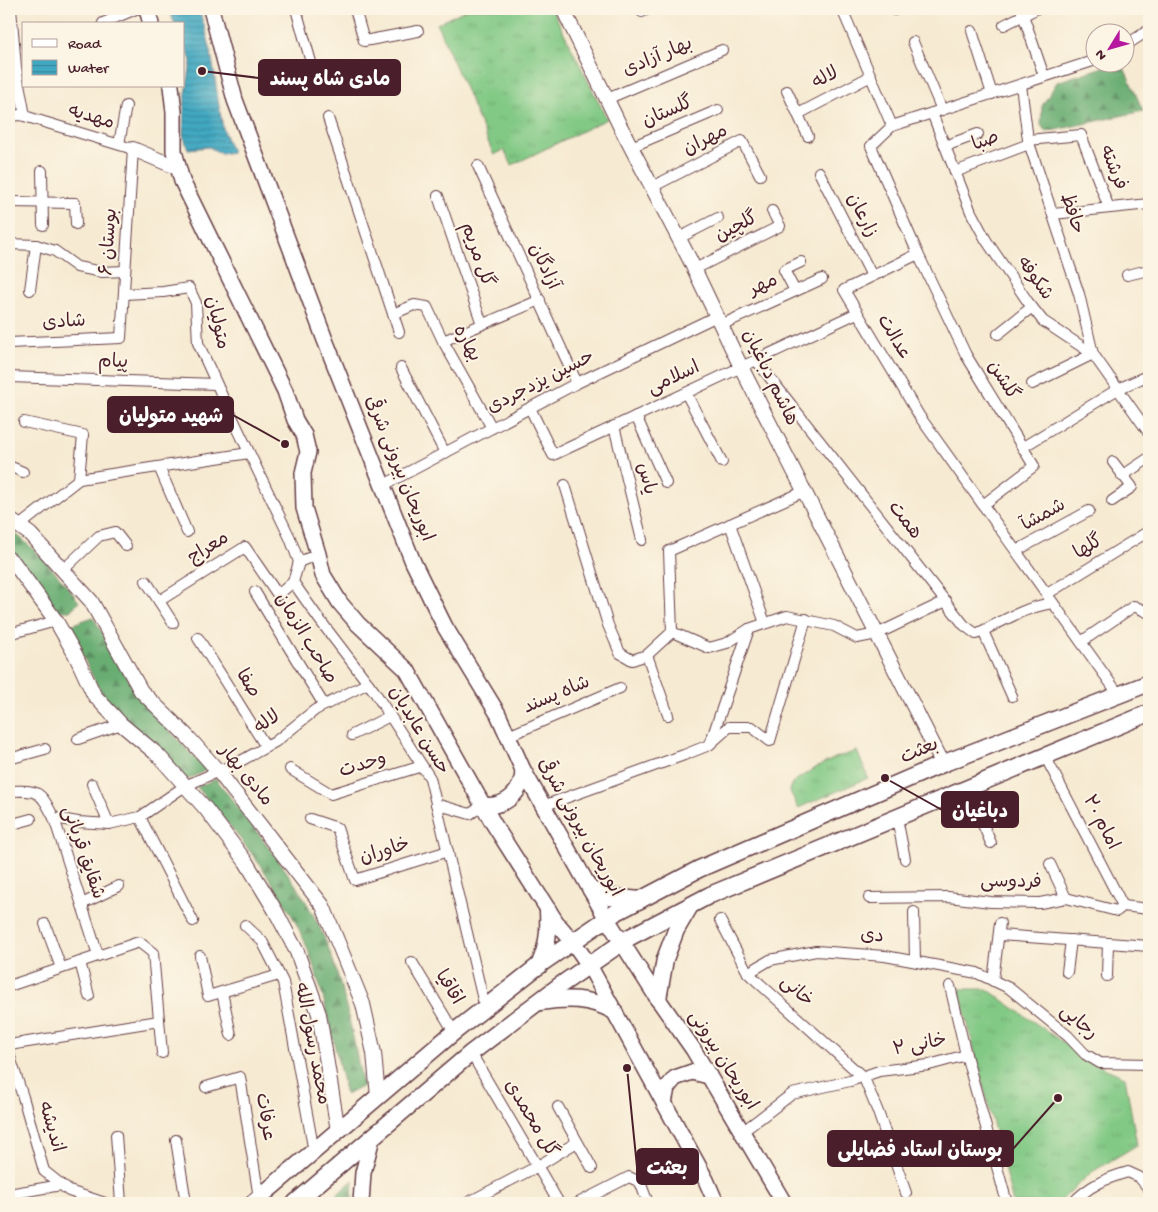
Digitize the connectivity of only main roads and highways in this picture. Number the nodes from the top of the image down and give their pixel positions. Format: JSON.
{"nodes":[{"id":1,"x":147,"y":9,"type":"edge"},
{"id":2,"x":211,"y":9,"type":"edge"},
{"id":3,"x":150,"y":22,"type":"edge"},
{"id":4,"x":171,"y":88,"type":"edge"},
{"id":5,"x":1149,"y":683,"type":"edge"},
{"id":6,"x":1149,"y":713,"type":"edge"},
{"id":7,"x":523,"y":770,"type":"junction"},
{"id":8,"x":483,"y":804,"type":"junction"},
{"id":9,"x":591,"y":890,"type":"junction"},
{"id":10,"x":640,"y":900,"type":"junction"},
{"id":11,"x":690,"y":906,"type":"junction"},
{"id":12,"x":548,"y":910,"type":"junction"},
{"id":13,"x":607,"y":918,"type":"junction"},
{"id":14,"x":573,"y":942,"type":"junction"},
{"id":15,"x":622,"y":943,"type":"junction"},
{"id":16,"x":589,"y":965,"type":"junction"},
{"id":17,"x":539,"y":966,"type":"junction"},
{"id":18,"x":658,"y":999,"type":"junction"},
{"id":19,"x":537,"y":1002,"type":"junction"},
{"id":20,"x":614,"y":1012,"type":"junction"},
{"id":21,"x":709,"y":1076,"type":"junction"},
{"id":22,"x":664,"y":1103,"type":"junction"},
{"id":23,"x":372,"y":1138,"type":"junction"},
{"id":24,"x":256,"y":1201,"type":"edge"},
{"id":25,"x":295,"y":1203,"type":"edge"},
{"id":26,"x":361,"y":1203,"type":"edge"},
{"id":27,"x":716,"y":1203,"type":"edge"},
{"id":28,"x":784,"y":1203,"type":"edge"}],
"edges":[{"from":1,"to":3,"type":"main road"},
{"from":2,"to":7,"type":"main road","name":"ابوریحان بیرونی شرقی"},
{"from":4,"to":8,"type":"main road"},
{"from":5,"to":10,"type":"main road","name":"بعثت"},
{"from":6,"to":11,"type":"main road"},
{"from":7,"to":8,"type":"main road"},
{"from":7,"to":9,"type":"main road","name":"ابوریحان بیرونی شرقی"},
{"from":8,"to":12,"type":"main road"},
{"from":9,"to":10,"type":"main road"},
{"from":9,"to":13,"type":"main road","name":"ابوریحان بیرونی شرقی"},
{"from":10,"to":13,"type":"main road","name":"بعثت"},
{"from":11,"to":15,"type":"main road"},
{"from":11,"to":18,"type":"main road"},
{"from":12,"to":14,"type":"main road"},
{"from":12,"to":17,"type":"main road"},
{"from":13,"to":14,"type":"main road","name":"بعثت"},
{"from":13,"to":15,"type":"main road","name":"ابوریحان بیرونی شرقی"},
{"from":14,"to":16,"type":"main road"},
{"from":14,"to":17,"type":"main road","name":"بعثت"},
{"from":15,"to":16,"type":"main road"},
{"from":15,"to":18,"type":"main road","name":"ابوریحان بیرونی"},
{"from":16,"to":19,"type":"main road"},
{"from":16,"to":20,"type":"main road"},
{"from":17,"to":24,"type":"main road","name":"بعثت"},
{"from":18,"to":21,"type":"main road","name":"ابوریحان بیرونی"},
{"from":19,"to":20,"type":"main road"},
{"from":19,"to":23,"type":"main road"},
{"from":20,"to":22,"type":"main road"},
{"from":21,"to":22,"type":"main road"},
{"from":21,"to":28,"type":"main road","name":"ابوریحان بیرونی"},
{"from":22,"to":27,"type":"main road"},
{"from":23,"to":25,"type":"main road"},
{"from":23,"to":26,"type":"main road"}]}
